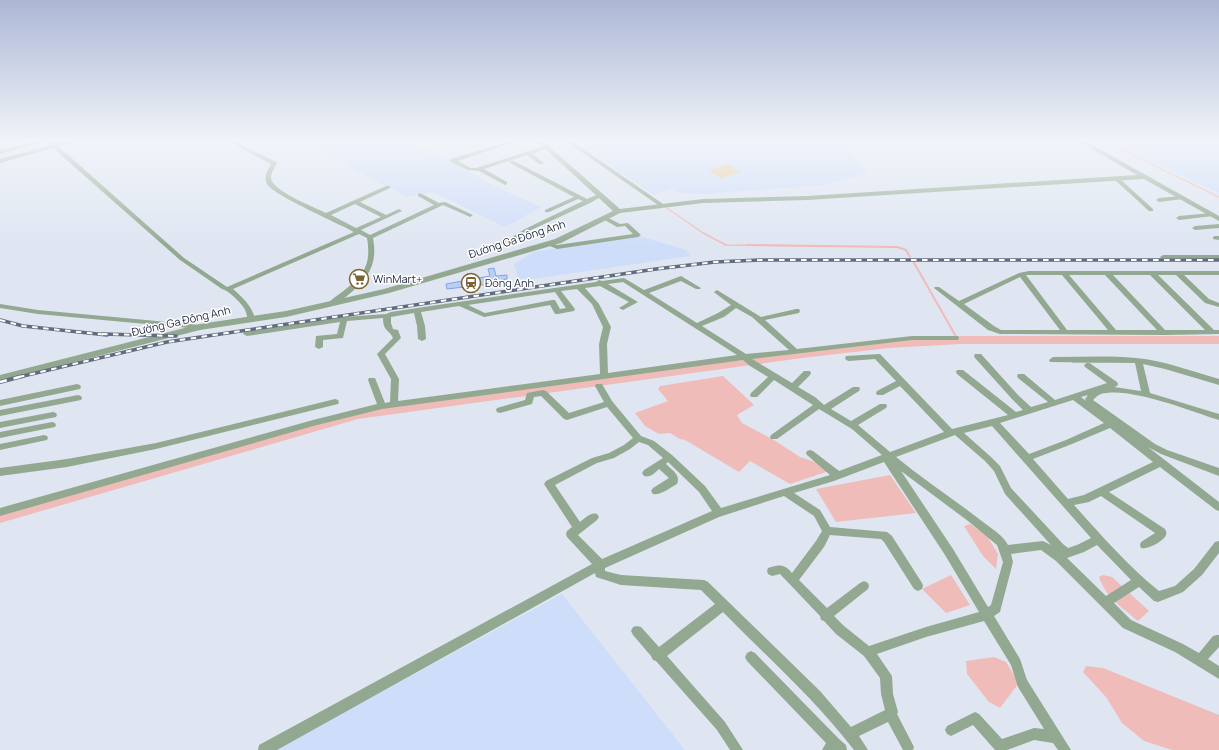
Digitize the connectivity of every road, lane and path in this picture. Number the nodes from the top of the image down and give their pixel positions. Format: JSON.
{"nodes":[{"id":1,"x":89,"y":177,"type":"edge"},
{"id":2,"x":268,"y":177,"type":"edge"},
{"id":3,"x":493,"y":177,"type":"edge"},
{"id":4,"x":540,"y":177,"type":"edge"},
{"id":5,"x":581,"y":177,"type":"edge"},
{"id":6,"x":621,"y":177,"type":"edge"},
{"id":7,"x":1145,"y":177,"type":"joint"},
{"id":8,"x":1117,"y":179,"type":"junction"},
{"id":9,"x":504,"y":183,"type":"dead end"},
{"id":10,"x":388,"y":187,"type":"dead end"},
{"id":11,"x":420,"y":195,"type":"dead end"},
{"id":12,"x":601,"y":195,"type":"junction"},
{"id":13,"x":578,"y":197,"type":"junction"},
{"id":14,"x":1181,"y":198,"type":"junction"},
{"id":15,"x":1159,"y":200,"type":"dead end"},
{"id":16,"x":356,"y":202,"type":"junction"},
{"id":17,"x":588,"y":202,"type":"junction"},
{"id":18,"x":439,"y":205,"type":"junction"},
{"id":19,"x":663,"y":206,"type":"junction"},
{"id":20,"x":1151,"y":210,"type":"dead end"},
{"id":21,"x":399,"y":211,"type":"dead end"},
{"id":22,"x":546,"y":211,"type":"dead end"},
{"id":23,"x":618,"y":211,"type":"junction"},
{"id":24,"x":326,"y":215,"type":"junction"},
{"id":25,"x":470,"y":215,"type":"dead end"},
{"id":26,"x":1211,"y":215,"type":"junction"},
{"id":27,"x":386,"y":217,"type":"junction"},
{"id":28,"x":606,"y":218,"type":"junction"},
{"id":29,"x":1179,"y":218,"type":"dead end"},
{"id":30,"x":1219,"y":219,"type":"edge"},
{"id":31,"x":1219,"y":226,"type":"edge"},
{"id":32,"x":1195,"y":228,"type":"dead end"},
{"id":33,"x":358,"y":231,"type":"junction"},
{"id":34,"x":370,"y":238,"type":"junction"},
{"id":35,"x":548,"y":244,"type":"junction"},
{"id":36,"x":494,"y":245,"type":"dead end"},
{"id":37,"x":1163,"y":257,"type":"dead end"},
{"id":38,"x":1219,"y":257,"type":"edge"},
{"id":39,"x":1064,"y":273,"type":"junction"},
{"id":40,"x":1178,"y":273,"type":"junction"},
{"id":41,"x":1219,"y":273,"type":"edge"},
{"id":42,"x":1021,"y":274,"type":"junction"},
{"id":43,"x":1108,"y":274,"type":"junction"},
{"id":44,"x":1152,"y":274,"type":"junction"},
{"id":45,"x":599,"y":282,"type":"junction"},
{"id":46,"x":578,"y":286,"type":"junction"},
{"id":47,"x":698,"y":288,"type":"dead end"},
{"id":48,"x":937,"y":288,"type":"dead end"},
{"id":49,"x":228,"y":289,"type":"junction"},
{"id":50,"x":556,"y":289,"type":"junction"},
{"id":51,"x":717,"y":292,"type":"dead end"},
{"id":52,"x":646,"y":295,"type":"junction"},
{"id":53,"x":634,"y":301,"type":"junction"},
{"id":54,"x":333,"y":302,"type":"junction"},
{"id":55,"x":460,"y":304,"type":"junction"},
{"id":56,"x":959,"y":304,"type":"junction"},
{"id":57,"x":736,"y":305,"type":"junction"},
{"id":58,"x":0,"y":306,"type":"edge"},
{"id":59,"x":1219,"y":306,"type":"edge"},
{"id":60,"x":623,"y":308,"type":"dead end"},
{"id":61,"x":417,"y":310,"type":"junction"},
{"id":62,"x":796,"y":311,"type":"dead end"},
{"id":63,"x":387,"y":316,"type":"junction"},
{"id":64,"x":251,"y":318,"type":"junction"},
{"id":65,"x":344,"y":319,"type":"junction"},
{"id":66,"x":760,"y":319,"type":"junction"},
{"id":67,"x":697,"y":326,"type":"junction"},
{"id":68,"x":200,"y":327,"type":"junction"},
{"id":69,"x":1115,"y":332,"type":"junction"},
{"id":70,"x":1216,"y":332,"type":"edge"},
{"id":71,"x":1066,"y":333,"type":"junction"},
{"id":72,"x":1164,"y":333,"type":"junction"},
{"id":73,"x":247,"y":334,"type":"dead end"},
{"id":74,"x":955,"y":338,"type":"dead end"},
{"id":75,"x":422,"y":339,"type":"dead end"},
{"id":76,"x":319,"y":347,"type":"dead end"},
{"id":77,"x":796,"y":352,"type":"junction"},
{"id":78,"x":978,"y":356,"type":"dead end"},
{"id":79,"x":849,"y":358,"type":"dead end"},
{"id":80,"x":749,"y":360,"type":"junction"},
{"id":81,"x":1053,"y":360,"type":"dead end"},
{"id":82,"x":1139,"y":362,"type":"junction"},
{"id":83,"x":1088,"y":365,"type":"dead end"},
{"id":84,"x":960,"y":372,"type":"dead end"},
{"id":85,"x":807,"y":373,"type":"dead end"},
{"id":86,"x":774,"y":376,"type":"junction"},
{"id":87,"x":1021,"y":376,"type":"dead end"},
{"id":88,"x":604,"y":377,"type":"junction"},
{"id":89,"x":0,"y":378,"type":"edge"},
{"id":90,"x":372,"y":380,"type":"dead end"},
{"id":91,"x":901,"y":382,"type":"junction"},
{"id":92,"x":1219,"y":382,"type":"edge"},
{"id":93,"x":599,"y":386,"type":"dead end"},
{"id":94,"x":77,"y":387,"type":"dead end"},
{"id":95,"x":792,"y":388,"type":"junction"},
{"id":96,"x":856,"y":389,"type":"dead end"},
{"id":97,"x":880,"y":393,"type":"dead end"},
{"id":98,"x":1146,"y":394,"type":"junction"},
{"id":99,"x":754,"y":396,"type":"dead end"},
{"id":100,"x":1074,"y":396,"type":"junction"},
{"id":101,"x":78,"y":398,"type":"dead end"},
{"id":102,"x":336,"y":402,"type":"dead end"},
{"id":103,"x":1053,"y":402,"type":"junction"},
{"id":104,"x":0,"y":403,"type":"edge"},
{"id":105,"x":609,"y":403,"type":"junction"},
{"id":106,"x":394,"y":404,"type":"junction"},
{"id":107,"x":382,"y":406,"type":"junction"},
{"id":108,"x":883,"y":406,"type":"dead end"},
{"id":109,"x":821,"y":407,"type":"junction"},
{"id":110,"x":500,"y":410,"type":"dead end"},
{"id":111,"x":1029,"y":410,"type":"junction"},
{"id":112,"x":0,"y":413,"type":"edge"},
{"id":113,"x":53,"y":415,"type":"dead end"},
{"id":114,"x":1014,"y":415,"type":"junction"},
{"id":115,"x":1219,"y":417,"type":"edge"},
{"id":116,"x":994,"y":422,"type":"junction"},
{"id":117,"x":1110,"y":424,"type":"junction"},
{"id":118,"x":0,"y":425,"type":"edge"},
{"id":119,"x":52,"y":425,"type":"dead end"},
{"id":120,"x":850,"y":425,"type":"junction"},
{"id":121,"x":953,"y":432,"type":"junction"},
{"id":122,"x":0,"y":435,"type":"edge"},
{"id":123,"x":774,"y":437,"type":"dead end"},
{"id":124,"x":44,"y":438,"type":"dead end"},
{"id":125,"x":638,"y":438,"type":"junction"},
{"id":126,"x":0,"y":447,"type":"edge"},
{"id":127,"x":810,"y":453,"type":"dead end"},
{"id":128,"x":888,"y":456,"type":"junction"},
{"id":129,"x":670,"y":457,"type":"junction"},
{"id":130,"x":1027,"y":458,"type":"junction"},
{"id":131,"x":1160,"y":462,"type":"junction"},
{"id":132,"x":660,"y":464,"type":"junction"},
{"id":133,"x":0,"y":472,"type":"edge"},
{"id":134,"x":1219,"y":472,"type":"edge"},
{"id":135,"x":647,"y":473,"type":"dead end"},
{"id":136,"x":837,"y":475,"type":"junction"},
{"id":137,"x":656,"y":491,"type":"dead end"},
{"id":138,"x":785,"y":492,"type":"junction"},
{"id":139,"x":1102,"y":492,"type":"junction"},
{"id":140,"x":1066,"y":503,"type":"junction"},
{"id":141,"x":1219,"y":507,"type":"edge"},
{"id":142,"x":0,"y":512,"type":"edge"},
{"id":143,"x":719,"y":513,"type":"junction"},
{"id":144,"x":594,"y":516,"type":"dead end"},
{"id":145,"x":578,"y":528,"type":"junction"},
{"id":146,"x":827,"y":531,"type":"junction"},
{"id":147,"x":1098,"y":539,"type":"junction"},
{"id":148,"x":1145,"y":545,"type":"dead end"},
{"id":149,"x":1219,"y":545,"type":"edge"},
{"id":150,"x":1005,"y":550,"type":"junction"},
{"id":151,"x":1064,"y":556,"type":"junction"},
{"id":152,"x":600,"y":565,"type":"junction"},
{"id":153,"x":772,"y":571,"type":"dead end"},
{"id":154,"x":793,"y":580,"type":"junction"},
{"id":155,"x":1140,"y":581,"type":"junction"},
{"id":156,"x":864,"y":586,"type":"dead end"},
{"id":157,"x":918,"y":586,"type":"dead end"},
{"id":158,"x":1107,"y":602,"type":"junction"},
{"id":159,"x":724,"y":604,"type":"junction"},
{"id":160,"x":825,"y":616,"type":"junction"},
{"id":161,"x":987,"y":616,"type":"junction"},
{"id":162,"x":637,"y":631,"type":"dead end"},
{"id":163,"x":1219,"y":641,"type":"edge"},
{"id":164,"x":868,"y":652,"type":"junction"},
{"id":165,"x":657,"y":656,"type":"junction"},
{"id":166,"x":751,"y":657,"type":"dead end"},
{"id":167,"x":1200,"y":660,"type":"junction"},
{"id":168,"x":1219,"y":673,"type":"edge"},
{"id":169,"x":891,"y":714,"type":"junction"},
{"id":170,"x":951,"y":730,"type":"dead end"},
{"id":171,"x":850,"y":734,"type":"junction"},
{"id":172,"x":1057,"y":737,"type":"junction"},
{"id":173,"x":908,"y":747,"type":"dead end"},
{"id":174,"x":835,"y":748,"type":"edge"},
{"id":175,"x":264,"y":750,"type":"edge"},
{"id":176,"x":737,"y":750,"type":"edge"},
{"id":177,"x":862,"y":750,"type":"edge"},
{"id":178,"x":1066,"y":750,"type":"edge"}],
"edges":[{"from":1,"to":49,"type":"street"},
{"from":2,"to":24,"type":"street"},
{"from":3,"to":9,"type":"street"},
{"from":4,"to":13,"type":"street"},
{"from":5,"to":12,"type":"street"},
{"from":6,"to":19,"type":"street"},
{"from":7,"to":8,"type":"street","name":"Đường Ga Đông Anh"},
{"from":7,"to":14,"type":"street"},
{"from":8,"to":19,"type":"street","name":"Đường Ga Đông Anh"},
{"from":8,"to":20,"type":"street"},
{"from":10,"to":16,"type":"street"},
{"from":11,"to":18,"type":"street"},
{"from":12,"to":17,"type":"street"},
{"from":12,"to":23,"type":"street"},
{"from":13,"to":17,"type":"street"},
{"from":13,"to":22,"type":"street"},
{"from":14,"to":15,"type":"street"},
{"from":14,"to":26,"type":"street"},
{"from":16,"to":24,"type":"street"},
{"from":16,"to":27,"type":"street"},
{"from":17,"to":36,"type":"street"},
{"from":18,"to":25,"type":"street"},
{"from":18,"to":34,"type":"street"},
{"from":19,"to":23,"type":"street","name":"Đường Ga Đông Anh"},
{"from":21,"to":27,"type":"street"},
{"from":23,"to":28,"type":"street","name":"Đường Ga Đông Anh"},
{"from":24,"to":33,"type":"street"},
{"from":26,"to":29,"type":"street"},
{"from":26,"to":30,"type":"street"},
{"from":27,"to":33,"type":"street"},
{"from":28,"to":35,"type":"street","name":"Đường Ga Đông Anh"},
{"from":28,"to":35,"type":"street"},
{"from":31,"to":32,"type":"street"},
{"from":33,"to":34,"type":"street"},
{"from":33,"to":49,"type":"street"},
{"from":34,"to":54,"type":"street"},
{"from":35,"to":54,"type":"street","name":"Đường Ga Đông Anh"},
{"from":37,"to":38,"type":"street"},
{"from":39,"to":42,"type":"street"},
{"from":39,"to":43,"type":"street"},
{"from":39,"to":69,"type":"street"},
{"from":40,"to":41,"type":"street"},
{"from":40,"to":44,"type":"street"},
{"from":40,"to":59,"type":"street"},
{"from":42,"to":56,"type":"street"},
{"from":42,"to":71,"type":"street"},
{"from":43,"to":44,"type":"street"},
{"from":43,"to":72,"type":"street"},
{"from":44,"to":70,"type":"street"},
{"from":45,"to":46,"type":"street"},
{"from":45,"to":52,"type":"street"},
{"from":45,"to":53,"type":"street"},
{"from":46,"to":50,"type":"street"},
{"from":46,"to":88,"type":"street"},
{"from":47,"to":52,"type":"street"},
{"from":48,"to":56,"type":"street"},
{"from":49,"to":64,"type":"street"},
{"from":50,"to":55,"type":"street"},
{"from":50,"to":55,"type":"street"},
{"from":51,"to":57,"type":"street"},
{"from":52,"to":53,"type":"street"},
{"from":52,"to":67,"type":"street"},
{"from":53,"to":60,"type":"street"},
{"from":54,"to":64,"type":"street","name":"Đường Ga Đông Anh"},
{"from":55,"to":61,"type":"street"},
{"from":56,"to":71,"type":"street"},
{"from":57,"to":66,"type":"street"},
{"from":57,"to":67,"type":"street"},
{"from":58,"to":68,"type":"street"},
{"from":61,"to":63,"type":"street"},
{"from":61,"to":75,"type":"street"},
{"from":62,"to":66,"type":"street"},
{"from":63,"to":65,"type":"street"},
{"from":63,"to":106,"type":"street"},
{"from":64,"to":68,"type":"street","name":"Đường Ga Đông Anh"},
{"from":65,"to":73,"type":"street"},
{"from":65,"to":76,"type":"street"},
{"from":66,"to":77,"type":"street"},
{"from":67,"to":80,"type":"street"},
{"from":68,"to":89,"type":"street","name":"Đường Ga Đông Anh"},
{"from":69,"to":71,"type":"street"},
{"from":69,"to":72,"type":"street"},
{"from":70,"to":72,"type":"street"},
{"from":74,"to":77,"type":"street"},
{"from":77,"to":80,"type":"street"},
{"from":78,"to":111,"type":"street"},
{"from":79,"to":91,"type":"street"},
{"from":80,"to":86,"type":"street"},
{"from":80,"to":88,"type":"street"},
{"from":81,"to":82,"type":"street"},
{"from":82,"to":92,"type":"street"},
{"from":82,"to":98,"type":"street"},
{"from":83,"to":100,"type":"street"},
{"from":84,"to":114,"type":"street"},
{"from":85,"to":95,"type":"street"},
{"from":86,"to":95,"type":"street"},
{"from":86,"to":99,"type":"street"},
{"from":87,"to":103,"type":"street"},
{"from":88,"to":106,"type":"street"},
{"from":90,"to":107,"type":"street"},
{"from":91,"to":97,"type":"street"},
{"from":91,"to":121,"type":"street"},
{"from":93,"to":105,"type":"street"},
{"from":94,"to":104,"type":"street"},
{"from":95,"to":109,"type":"street"},
{"from":96,"to":109,"type":"street"},
{"from":98,"to":115,"type":"street"},
{"from":98,"to":134,"type":"street"},
{"from":100,"to":103,"type":"street"},
{"from":100,"to":117,"type":"street"},
{"from":101,"to":112,"type":"street"},
{"from":102,"to":133,"type":"street"},
{"from":103,"to":111,"type":"street"},
{"from":105,"to":110,"type":"street"},
{"from":105,"to":125,"type":"street"},
{"from":106,"to":107,"type":"street"},
{"from":107,"to":142,"type":"street"},
{"from":108,"to":120,"type":"street"},
{"from":109,"to":120,"type":"street"},
{"from":109,"to":123,"type":"street"},
{"from":111,"to":114,"type":"street"},
{"from":113,"to":118,"type":"street"},
{"from":114,"to":116,"type":"street"},
{"from":116,"to":121,"type":"street"},
{"from":116,"to":130,"type":"street"},
{"from":117,"to":130,"type":"street"},
{"from":117,"to":131,"type":"street"},
{"from":119,"to":122,"type":"street"},
{"from":120,"to":128,"type":"street"},
{"from":121,"to":128,"type":"street"},
{"from":121,"to":151,"type":"street"},
{"from":124,"to":126,"type":"street"},
{"from":125,"to":129,"type":"street"},
{"from":125,"to":145,"type":"street"},
{"from":127,"to":136,"type":"street"},
{"from":128,"to":136,"type":"street"},
{"from":128,"to":150,"type":"street"},
{"from":128,"to":161,"type":"street"},
{"from":129,"to":132,"type":"street"},
{"from":129,"to":143,"type":"street"},
{"from":130,"to":140,"type":"street"},
{"from":131,"to":139,"type":"street"},
{"from":131,"to":141,"type":"street"},
{"from":132,"to":135,"type":"street"},
{"from":132,"to":137,"type":"street"},
{"from":136,"to":138,"type":"street"},
{"from":138,"to":143,"type":"street"},
{"from":138,"to":146,"type":"street"},
{"from":139,"to":140,"type":"street"},
{"from":139,"to":148,"type":"street"},
{"from":140,"to":147,"type":"street"},
{"from":143,"to":152,"type":"street"},
{"from":144,"to":145,"type":"street"},
{"from":145,"to":152,"type":"street"},
{"from":146,"to":154,"type":"street"},
{"from":146,"to":157,"type":"street"},
{"from":147,"to":151,"type":"street"},
{"from":147,"to":155,"type":"street"},
{"from":149,"to":155,"type":"street"},
{"from":150,"to":151,"type":"street"},
{"from":150,"to":161,"type":"street"},
{"from":151,"to":158,"type":"street"},
{"from":152,"to":159,"type":"street"},
{"from":152,"to":175,"type":"street"},
{"from":153,"to":154,"type":"street"},
{"from":154,"to":160,"type":"street"},
{"from":155,"to":158,"type":"street"},
{"from":156,"to":160,"type":"street"},
{"from":158,"to":167,"type":"street"},
{"from":159,"to":165,"type":"street"},
{"from":159,"to":171,"type":"street"},
{"from":160,"to":164,"type":"street"},
{"from":161,"to":164,"type":"street"},
{"from":161,"to":172,"type":"street"},
{"from":162,"to":165,"type":"street"},
{"from":163,"to":167,"type":"street"},
{"from":164,"to":169,"type":"street"},
{"from":165,"to":176,"type":"street"},
{"from":166,"to":174,"type":"street"},
{"from":167,"to":168,"type":"street"},
{"from":169,"to":171,"type":"street"},
{"from":169,"to":173,"type":"street"},
{"from":170,"to":172,"type":"street"},
{"from":171,"to":177,"type":"street"},
{"from":172,"to":178,"type":"street"}]}
